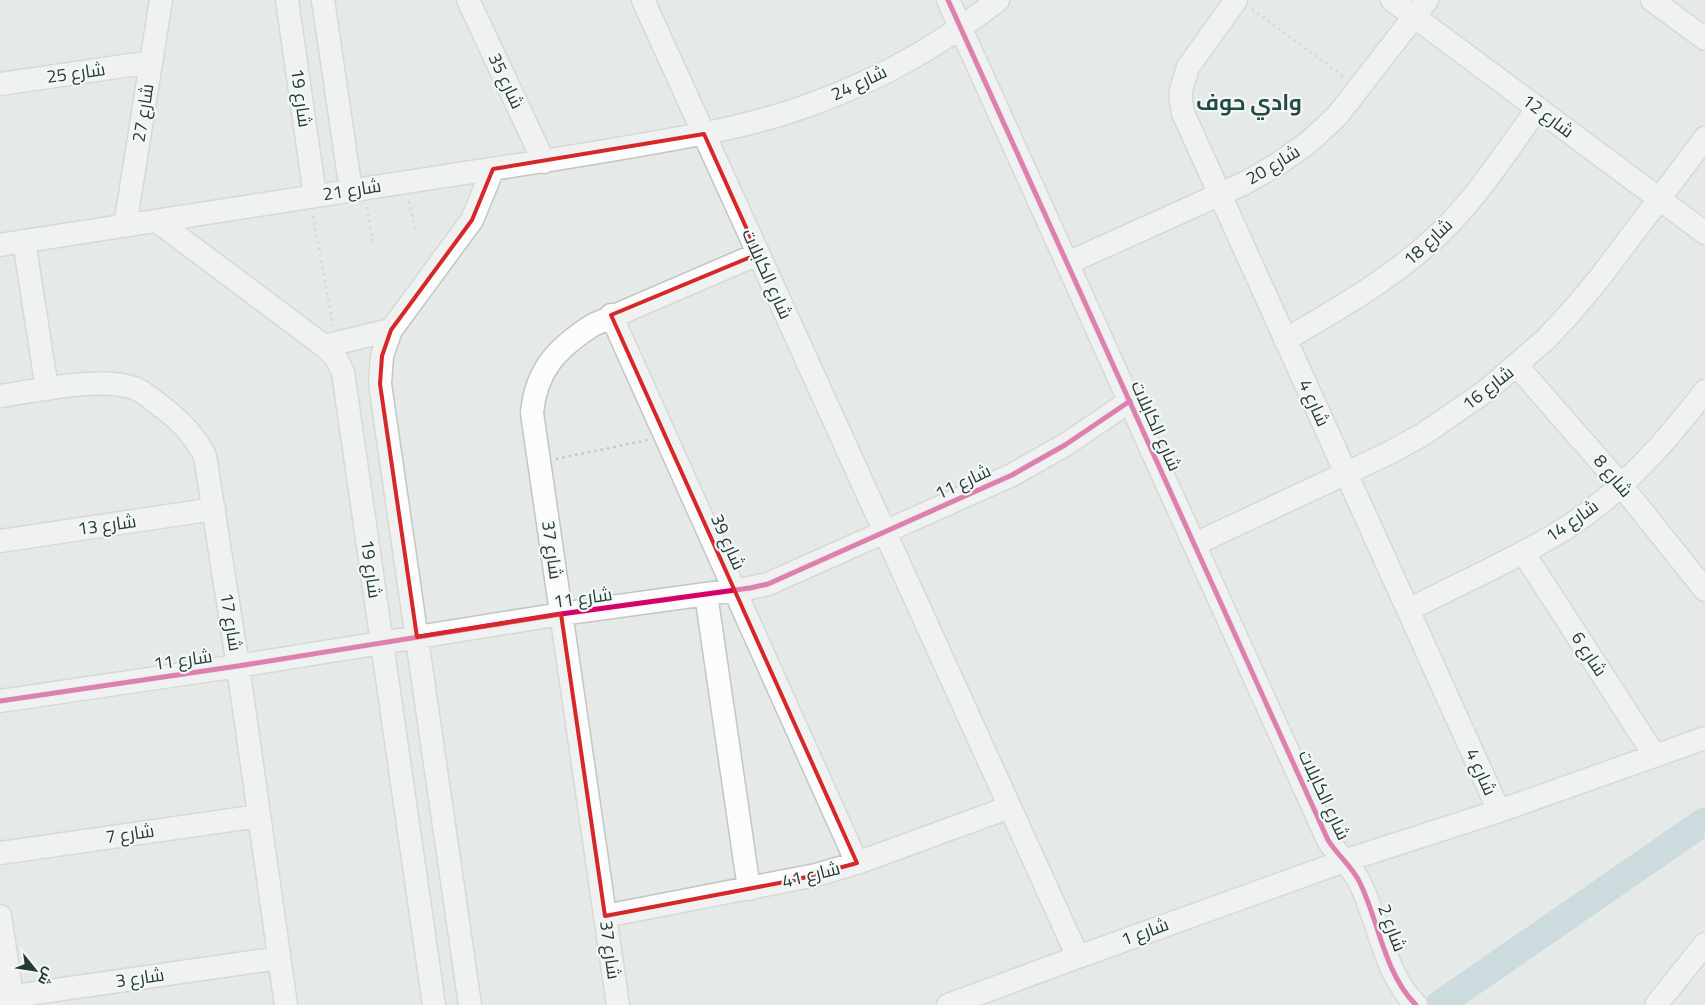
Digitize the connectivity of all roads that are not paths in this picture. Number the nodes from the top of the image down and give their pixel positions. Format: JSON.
{"nodes":[{"id":1,"x":161,"y":0,"type":"edge"},
{"id":2,"x":287,"y":0,"type":"edge"},
{"id":3,"x":323,"y":0,"type":"edge"},
{"id":4,"x":468,"y":0,"type":"edge"},
{"id":5,"x":643,"y":0,"type":"edge"},
{"id":6,"x":948,"y":0,"type":"edge"},
{"id":7,"x":998,"y":0,"type":"edge"},
{"id":8,"x":1392,"y":0,"type":"edge"},
{"id":9,"x":1652,"y":0,"type":"edge"},
{"id":10,"x":1242,"y":3,"type":"edge"},
{"id":11,"x":1420,"y":8,"type":"edge"},
{"id":12,"x":961,"y":28,"type":"junction"},
{"id":13,"x":1705,"y":40,"type":"edge"},
{"id":14,"x":151,"y":62,"type":"junction"},
{"id":15,"x":0,"y":84,"type":"edge"},
{"id":16,"x":1538,"y":108,"type":"junction"},
{"id":17,"x":704,"y":134,"type":"junction"},
{"id":18,"x":1705,"y":138,"type":"edge"},
{"id":19,"x":544,"y":162,"type":"junction"},
{"id":20,"x":493,"y":169,"type":"junction"},
{"id":21,"x":357,"y":190,"type":"junction"},
{"id":22,"x":1219,"y":194,"type":"junction"},
{"id":23,"x":313,"y":196,"type":"junction"},
{"id":24,"x":1659,"y":199,"type":"junction"},
{"id":25,"x":157,"y":221,"type":"junction"},
{"id":26,"x":125,"y":226,"type":"junction"},
{"id":27,"x":1705,"y":233,"type":"edge"},
{"id":28,"x":24,"y":241,"type":"junction"},
{"id":29,"x":0,"y":245,"type":"edge"},
{"id":30,"x":758,"y":254,"type":"junction"},
{"id":31,"x":1068,"y":264,"type":"junction"},
{"id":32,"x":611,"y":316,"type":"junction"},
{"id":33,"x":391,"y":330,"type":"junction"},
{"id":34,"x":1285,"y":340,"type":"junction"},
{"id":35,"x":330,"y":344,"type":"junction"},
{"id":36,"x":1516,"y":366,"type":"junction"},
{"id":37,"x":47,"y":389,"type":"junction"},
{"id":38,"x":1705,"y":391,"type":"edge"},
{"id":39,"x":0,"y":396,"type":"edge"},
{"id":40,"x":1130,"y":400,"type":"junction"},
{"id":41,"x":1346,"y":474,"type":"junction"},
{"id":42,"x":1621,"y":485,"type":"junction"},
{"id":43,"x":214,"y":510,"type":"junction"},
{"id":44,"x":885,"y":532,"type":"junction"},
{"id":45,"x":0,"y":541,"type":"edge"},
{"id":46,"x":1195,"y":544,"type":"junction"},
{"id":47,"x":1523,"y":552,"type":"junction"},
{"id":48,"x":735,"y":590,"type":"junction"},
{"id":49,"x":1705,"y":590,"type":"edge"},
{"id":50,"x":706,"y":594,"type":"junction"},
{"id":51,"x":1408,"y":610,"type":"junction"},
{"id":52,"x":561,"y":614,"type":"junction"},
{"id":53,"x":417,"y":637,"type":"junction"},
{"id":54,"x":382,"y":643,"type":"junction"},
{"id":55,"x":238,"y":666,"type":"junction"},
{"id":56,"x":0,"y":700,"type":"edge"},
{"id":57,"x":1705,"y":738,"type":"edge"},
{"id":58,"x":1655,"y":756,"type":"junction"},
{"id":59,"x":1010,"y":807,"type":"junction"},
{"id":60,"x":1499,"y":811,"type":"junction"},
{"id":61,"x":259,"y":816,"type":"junction"},
{"id":62,"x":0,"y":853,"type":"edge"},
{"id":63,"x":1344,"y":861,"type":"junction"},
{"id":64,"x":858,"y":863,"type":"junction"},
{"id":65,"x":749,"y":889,"type":"junction"},
{"id":66,"x":0,"y":916,"type":"edge"},
{"id":67,"x":605,"y":916,"type":"junction"},
{"id":68,"x":1705,"y":944,"type":"edge"},
{"id":69,"x":1078,"y":956,"type":"junction"},
{"id":70,"x":279,"y":958,"type":"junction"},
{"id":71,"x":6,"y":997,"type":"edge"},
{"id":72,"x":1415,"y":1004,"type":"edge"},
{"id":73,"x":286,"y":1005,"type":"edge"},
{"id":74,"x":434,"y":1005,"type":"edge"},
{"id":75,"x":470,"y":1005,"type":"edge"},
{"id":76,"x":618,"y":1005,"type":"edge"},
{"id":77,"x":948,"y":1005,"type":"edge"},
{"id":78,"x":1656,"y":1005,"type":"edge"}],
"edges":[{"from":1,"to":14,"type":"street","name":"شارع 27"},
{"from":2,"to":23,"type":"street","name":"شارع 19"},
{"from":3,"to":21,"type":"street","name":"شارع 19"},
{"from":4,"to":19,"type":"street","name":"شارع 35"},
{"from":5,"to":17,"type":"street","name":"شارع الكابلات"},
{"from":6,"to":12,"type":"street","name":"شارع الكابلات"},
{"from":7,"to":12,"type":"street","name":"شارع 24"},
{"from":8,"to":11,"type":"street","name":"شارع 12"},
{"from":9,"to":13,"type":"street"},
{"from":10,"to":22,"type":"street","name":"شارع 4"},
{"from":11,"to":16,"type":"street","name":"شارع 12"},
{"from":11,"to":22,"type":"street","name":"شارع 20"},
{"from":12,"to":17,"type":"street","name":"شارع 24"},
{"from":12,"to":31,"type":"street","name":"شارع الكابلات"},
{"from":14,"to":15,"type":"street","name":"شارع 25"},
{"from":14,"to":26,"type":"street","name":"شارع 27"},
{"from":16,"to":24,"type":"street","name":"شارع 12"},
{"from":16,"to":34,"type":"street","name":"شارع 18"},
{"from":17,"to":19,"type":"street","name":"شارع 21"},
{"from":17,"to":30,"type":"street","name":"شارع الكابلات"},
{"from":18,"to":24,"type":"street","name":"شارع 16"},
{"from":19,"to":20,"type":"street","name":"شارع 21"},
{"from":20,"to":21,"type":"street","name":"شارع 21"},
{"from":20,"to":33,"type":"street","name":"شارع 19"},
{"from":21,"to":23,"type":"street","name":"شارع 21"},
{"from":22,"to":31,"type":"street","name":"شارع 20"},
{"from":22,"to":34,"type":"street","name":"شارع 4"},
{"from":23,"to":25,"type":"street","name":"شارع 21"},
{"from":24,"to":27,"type":"street","name":"شارع 12"},
{"from":24,"to":36,"type":"street","name":"شارع 16"},
{"from":25,"to":26,"type":"street","name":"شارع 21"},
{"from":25,"to":35,"type":"street","name":"شارع 19"},
{"from":26,"to":28,"type":"street","name":"شارع 21"},
{"from":28,"to":29,"type":"street","name":"شارع 21"},
{"from":28,"to":37,"type":"street"},
{"from":30,"to":32,"type":"street","name":"شارع 37"},
{"from":30,"to":44,"type":"street","name":"شارع الكابلات"},
{"from":31,"to":40,"type":"street","name":"شارع الكابلات"},
{"from":32,"to":48,"type":"street","name":"شارع 39"},
{"from":32,"to":52,"type":"street","name":"شارع 37"},
{"from":33,"to":35,"type":"street"},
{"from":33,"to":53,"type":"street","name":"شارع 19"},
{"from":34,"to":41,"type":"street","name":"شارع 4"},
{"from":35,"to":54,"type":"street","name":"شارع 19"},
{"from":36,"to":41,"type":"street","name":"شارع 16"},
{"from":36,"to":42,"type":"street","name":"شارع 8"},
{"from":37,"to":39,"type":"street","name":"شارع 17"},
{"from":37,"to":43,"type":"street","name":"شارع 17"},
{"from":38,"to":42,"type":"street","name":"شارع 14"},
{"from":40,"to":44,"type":"street","name":"شارع 11"},
{"from":40,"to":46,"type":"street","name":"شارع الكابلات"},
{"from":41,"to":46,"type":"street","name":"شارع 16"},
{"from":41,"to":51,"type":"street","name":"شارع 4"},
{"from":42,"to":47,"type":"street","name":"شارع 14"},
{"from":42,"to":49,"type":"street","name":"شارع 8"},
{"from":43,"to":45,"type":"street","name":"شارع 13"},
{"from":43,"to":55,"type":"street","name":"شارع 17"},
{"from":44,"to":48,"type":"street","name":"شارع 11"},
{"from":44,"to":59,"type":"street","name":"شارع الكابلات"},
{"from":46,"to":63,"type":"street","name":"شارع الكابلات"},
{"from":47,"to":51,"type":"street","name":"شارع 14"},
{"from":47,"to":58,"type":"street","name":"شارع 6"},
{"from":48,"to":50,"type":"street","name":"شارع 11"},
{"from":48,"to":64,"type":"street","name":"شارع 39"},
{"from":50,"to":52,"type":"street","name":"شارع 11"},
{"from":50,"to":65,"type":"street"},
{"from":51,"to":60,"type":"street","name":"شارع 4"},
{"from":52,"to":53,"type":"street","name":"شارع 11"},
{"from":52,"to":67,"type":"street","name":"شارع 37"},
{"from":53,"to":54,"type":"street","name":"شارع 11"},
{"from":53,"to":75,"type":"street","name":"شارع 19"},
{"from":54,"to":55,"type":"street","name":"شارع 11"},
{"from":54,"to":74,"type":"street","name":"شارع 19"},
{"from":55,"to":56,"type":"street","name":"شارع 11"},
{"from":55,"to":61,"type":"street","name":"شارع 17"},
{"from":57,"to":58,"type":"street"},
{"from":58,"to":60,"type":"street"},
{"from":59,"to":64,"type":"street","name":"شارع 41"},
{"from":59,"to":69,"type":"street","name":"شارع الكابلات"},
{"from":60,"to":63,"type":"street"},
{"from":61,"to":62,"type":"street","name":"شارع 7"},
{"from":61,"to":70,"type":"street","name":"شارع 17"},
{"from":63,"to":69,"type":"street","name":"شارع 1"},
{"from":63,"to":72,"type":"street","name":"شارع 2"},
{"from":64,"to":65,"type":"street","name":"شارع 41"},
{"from":65,"to":67,"type":"street","name":"شارع 41"},
{"from":66,"to":71,"type":"street"},
{"from":67,"to":76,"type":"street","name":"شارع 37"},
{"from":68,"to":78,"type":"street"},
{"from":69,"to":77,"type":"street","name":"شارع 1"},
{"from":70,"to":71,"type":"street","name":"شارع 3"},
{"from":70,"to":73,"type":"street","name":"شارع 17"}]}
